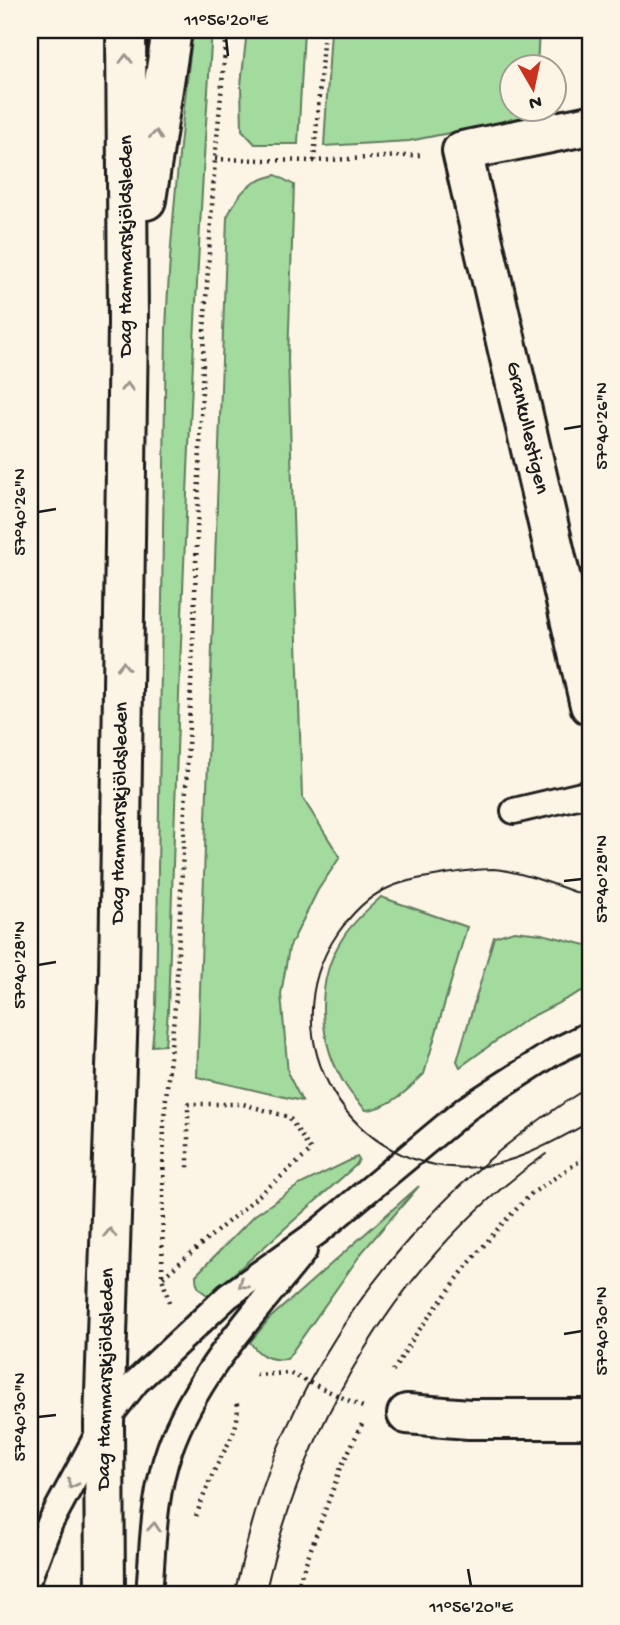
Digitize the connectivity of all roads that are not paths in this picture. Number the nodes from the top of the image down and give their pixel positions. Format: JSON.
{"nodes":[{"id":1,"x":126,"y":30,"type":"edge"},
{"id":2,"x":172,"y":30,"type":"edge"},
{"id":3,"x":590,"y":125,"type":"edge"},
{"id":4,"x":128,"y":323,"type":"junction"},
{"id":5,"x":590,"y":705,"type":"edge"},
{"id":6,"x":590,"y":793,"type":"edge"},
{"id":7,"x":514,"y":811,"type":"dead end"},
{"id":8,"x":590,"y":1034,"type":"edge"},
{"id":9,"x":319,"y":1231,"type":"junction"},
{"id":10,"x":407,"y":1414,"type":"dead end"},
{"id":11,"x":590,"y":1419,"type":"edge"},
{"id":12,"x":104,"y":1423,"type":"junction"},
{"id":13,"x":30,"y":1575,"type":"edge"},
{"id":14,"x":105,"y":1595,"type":"edge"},
{"id":15,"x":149,"y":1595,"type":"edge"}],
"edges":[{"from":4,"to":1,"type":"main road","name":"Dag Hammarskjöldsleden","one_way":true},
{"from":4,"to":2,"type":"main road","one_way":true},
{"from":3,"to":5,"type":"main road","name":"Grankullestigen"},
{"from":12,"to":4,"type":"main road","name":"Dag Hammarskjöldsleden","one_way":true},
{"from":6,"to":7,"type":"lane"},
{"from":8,"to":9,"type":"lane"},
{"from":9,"to":12,"type":"lane","one_way":true},
{"from":15,"to":9,"type":"lane","one_way":true},
{"from":10,"to":11,"type":"main road"},
{"from":12,"to":13,"type":"lane","one_way":true},
{"from":12,"to":14,"type":"main road","name":"Dag Hammarskjöldsleden"}]}
